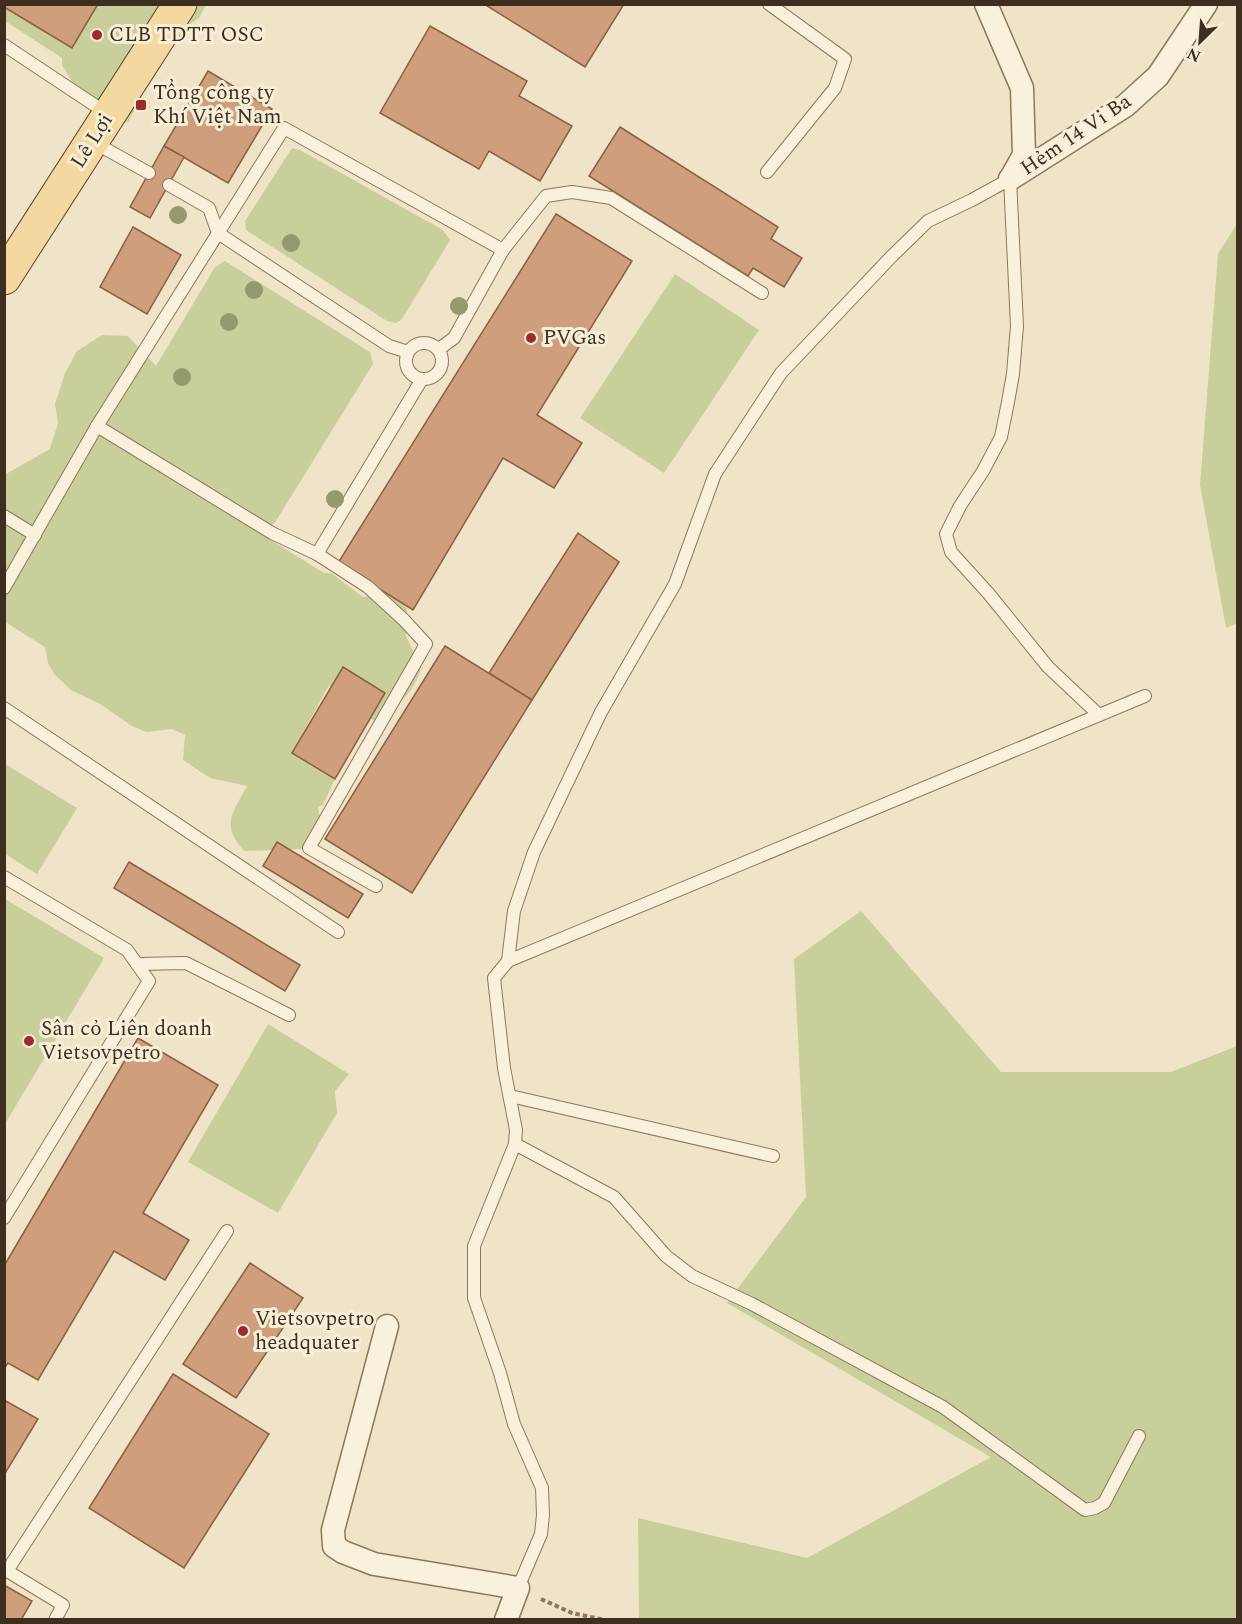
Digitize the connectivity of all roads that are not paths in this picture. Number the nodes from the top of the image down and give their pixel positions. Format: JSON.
{"nodes":[{"id":1,"x":180,"y":4,"type":"edge"},
{"id":2,"x":769,"y":4,"type":"edge"},
{"id":3,"x":986,"y":4,"type":"edge"},
{"id":4,"x":1206,"y":4,"type":"edge"},
{"id":5,"x":4,"y":45,"type":"edge"},
{"id":6,"x":101,"y":128,"type":"junction"},
{"id":7,"x":767,"y":172,"type":"dead end"},
{"id":8,"x":149,"y":173,"type":"dead end"},
{"id":9,"x":1010,"y":179,"type":"junction"},
{"id":10,"x":169,"y":185,"type":"dead end"},
{"id":11,"x":218,"y":233,"type":"junction"},
{"id":12,"x":502,"y":250,"type":"junction"},
{"id":13,"x":4,"y":278,"type":"edge"},
{"id":14,"x":762,"y":293,"type":"dead end"},
{"id":15,"x":439,"y":349,"type":"junction"},
{"id":16,"x":408,"y":352,"type":"junction"},
{"id":17,"x":422,"y":379,"type":"junction"},
{"id":18,"x":96,"y":426,"type":"junction"},
{"id":19,"x":4,"y":516,"type":"edge"},
{"id":20,"x":35,"y":535,"type":"junction"},
{"id":21,"x":317,"y":554,"type":"junction"},
{"id":22,"x":4,"y":588,"type":"edge"},
{"id":23,"x":1145,"y":696,"type":"dead end"},
{"id":24,"x":4,"y":708,"type":"edge"},
{"id":25,"x":1099,"y":715,"type":"junction"},
{"id":26,"x":4,"y":877,"type":"edge"},
{"id":27,"x":376,"y":886,"type":"dead end"},
{"id":28,"x":338,"y":932,"type":"dead end"},
{"id":29,"x":508,"y":961,"type":"junction"},
{"id":30,"x":137,"y":964,"type":"junction"},
{"id":31,"x":289,"y":1016,"type":"dead end"},
{"id":32,"x":510,"y":1096,"type":"junction"},
{"id":33,"x":515,"y":1144,"type":"junction"},
{"id":34,"x":773,"y":1156,"type":"dead end"},
{"id":35,"x":4,"y":1218,"type":"edge"},
{"id":36,"x":227,"y":1231,"type":"dead end"},
{"id":37,"x":387,"y":1326,"type":"dead end"},
{"id":38,"x":1139,"y":1436,"type":"dead end"},
{"id":39,"x":6,"y":1570,"type":"edge"},
{"id":40,"x":518,"y":1588,"type":"junction"},
{"id":41,"x":55,"y":1620,"type":"edge"},
{"id":42,"x":506,"y":1620,"type":"edge"}],
"edges":[{"from":1,"to":6,"type":"main road","name":"Lê Lợi"},
{"from":2,"to":7,"type":"lane"},
{"from":3,"to":9,"type":"street"},
{"from":4,"to":9,"type":"street","name":"Hẻm 14 Vi Ba"},
{"from":5,"to":6,"type":"lane"},
{"from":6,"to":8,"type":"lane"},
{"from":6,"to":13,"type":"main road","name":"Lê Lợi"},
{"from":9,"to":25,"type":"lane"},
{"from":9,"to":29,"type":"lane"},
{"from":10,"to":11,"type":"lane"},
{"from":11,"to":12,"type":"lane"},
{"from":11,"to":16,"type":"lane"},
{"from":11,"to":18,"type":"lane"},
{"from":12,"to":14,"type":"lane"},
{"from":12,"to":15,"type":"lane"},
{"from":15,"to":16,"type":"lane"},
{"from":15,"to":17,"type":"lane"},
{"from":16,"to":17,"type":"lane"},
{"from":17,"to":21,"type":"lane"},
{"from":18,"to":20,"type":"lane"},
{"from":18,"to":21,"type":"lane"},
{"from":19,"to":20,"type":"lane"},
{"from":20,"to":22,"type":"lane"},
{"from":21,"to":27,"type":"lane"},
{"from":23,"to":25,"type":"lane"},
{"from":24,"to":28,"type":"lane"},
{"from":25,"to":29,"type":"lane"},
{"from":26,"to":30,"type":"lane"},
{"from":29,"to":32,"type":"lane"},
{"from":30,"to":31,"type":"lane"},
{"from":30,"to":35,"type":"lane"},
{"from":32,"to":33,"type":"lane"},
{"from":32,"to":34,"type":"lane"},
{"from":33,"to":38,"type":"lane"},
{"from":33,"to":40,"type":"lane"},
{"from":36,"to":39,"type":"lane"},
{"from":37,"to":40,"type":"street"},
{"from":39,"to":41,"type":"lane"},
{"from":40,"to":42,"type":"street"}]}
